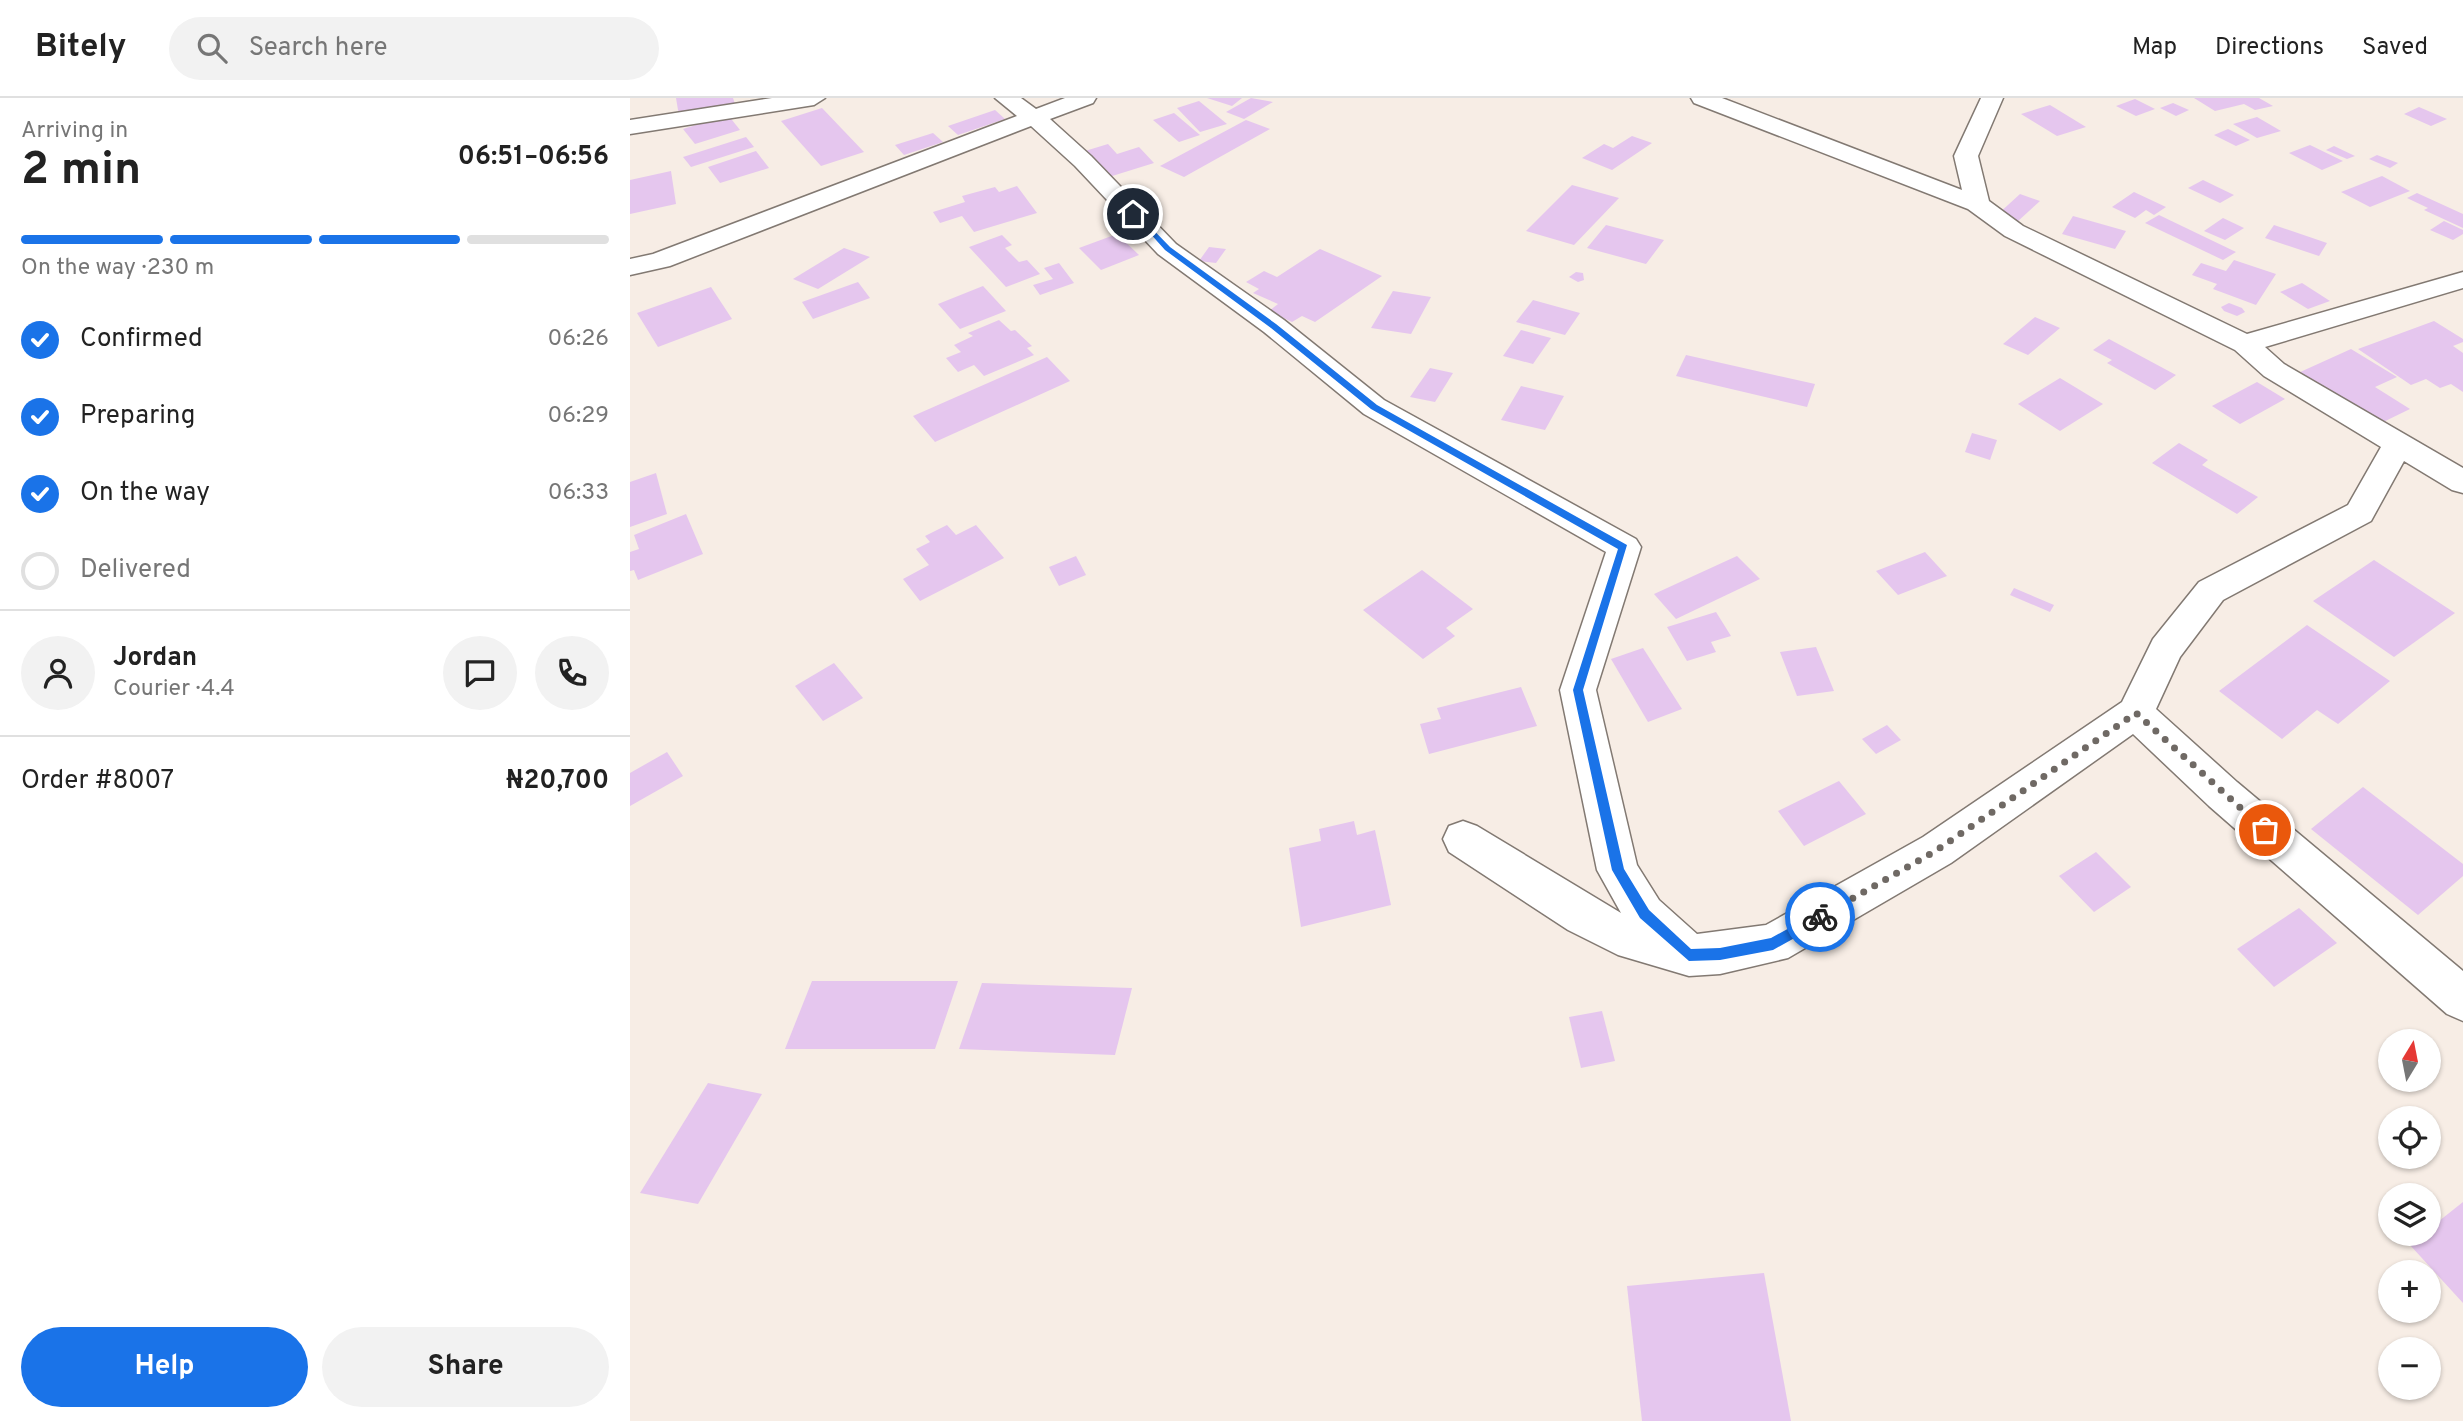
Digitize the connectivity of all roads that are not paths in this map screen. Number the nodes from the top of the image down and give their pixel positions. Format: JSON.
{"nodes":[{"id":1,"x":814,"y":98,"type":"edge"},
{"id":2,"x":1006,"y":98,"type":"edge"},
{"id":3,"x":1085,"y":98,"type":"edge"},
{"id":4,"x":1702,"y":98,"type":"edge"},
{"id":5,"x":1992,"y":98,"type":"edge"},
{"id":6,"x":1035,"y":118,"type":"junction"},
{"id":7,"x":630,"y":127,"type":"edge"},
{"id":8,"x":1977,"y":204,"type":"junction"},
{"id":9,"x":630,"y":267,"type":"edge"},
{"id":10,"x":2463,"y":280,"type":"edge"},
{"id":11,"x":2245,"y":344,"type":"junction"},
{"id":12,"x":2399,"y":443,"type":"junction"},
{"id":13,"x":2463,"y":482,"type":"edge"},
{"id":14,"x":2136,"y":713,"type":"junction"},
{"id":15,"x":1463,"y":839,"type":"dead end"},
{"id":16,"x":1689,"y":955,"type":"junction"},
{"id":17,"x":2463,"y":999,"type":"edge"}],
"edges":[{"from":1,"to":7,"type":"street"},
{"from":2,"to":6,"type":"street"},
{"from":3,"to":6,"type":"street"},
{"from":4,"to":8,"type":"street"},
{"from":5,"to":8,"type":"street"},
{"from":6,"to":9,"type":"street"},
{"from":6,"to":16,"type":"street"},
{"from":8,"to":11,"type":"street"},
{"from":10,"to":11,"type":"street"},
{"from":11,"to":12,"type":"street"},
{"from":12,"to":13,"type":"street"},
{"from":12,"to":14,"type":"street"},
{"from":14,"to":16,"type":"street"},
{"from":14,"to":17,"type":"street"},
{"from":15,"to":16,"type":"street"}]}
